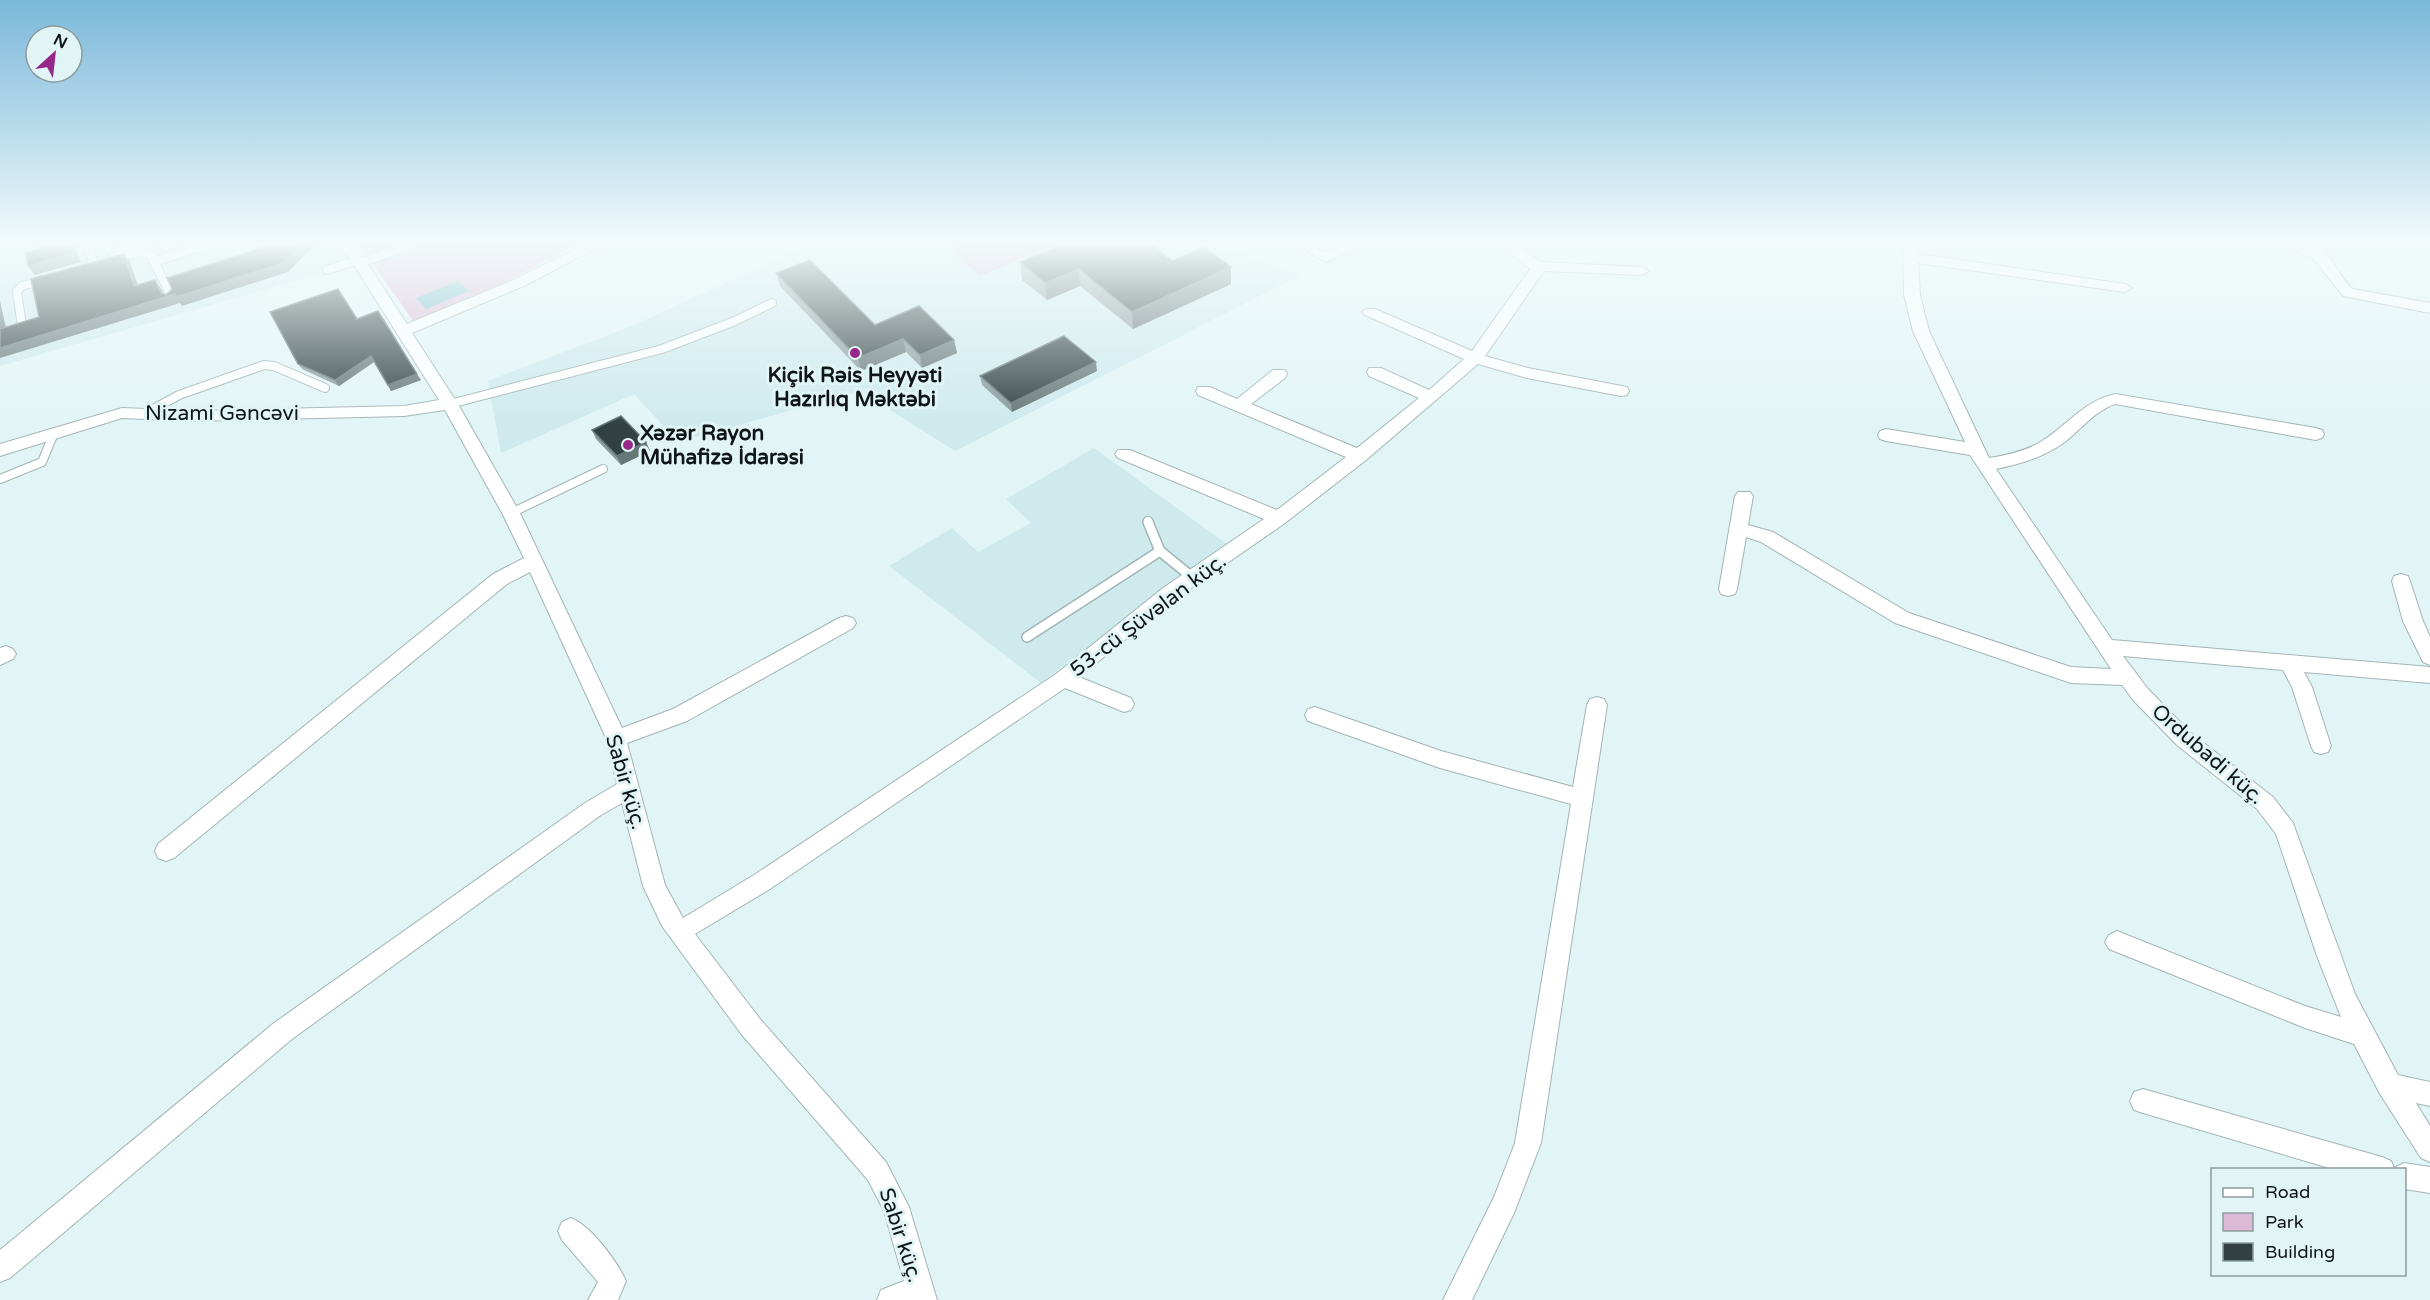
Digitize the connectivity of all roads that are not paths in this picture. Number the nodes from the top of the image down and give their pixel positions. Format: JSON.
{"nodes":[{"id":1,"x":19,"y":304,"type":"edge"},
{"id":2,"x":386,"y":304,"type":"edge"},
{"id":3,"x":469,"y":304,"type":"edge"},
{"id":4,"x":771,"y":304,"type":"edge"},
{"id":5,"x":1514,"y":304,"type":"edge"},
{"id":6,"x":1914,"y":304,"type":"edge"},
{"id":7,"x":2406,"y":304,"type":"edge"},
{"id":8,"x":2430,"y":308,"type":"edge"},
{"id":9,"x":1370,"y":312,"type":"dead end"},
{"id":10,"x":22,"y":327,"type":"edge"},
{"id":11,"x":404,"y":331,"type":"junction"},
{"id":12,"x":1475,"y":358,"type":"junction"},
{"id":13,"x":1375,"y":372,"type":"dead end"},
{"id":14,"x":1279,"y":374,"type":"dead end"},
{"id":15,"x":325,"y":388,"type":"dead end"},
{"id":16,"x":1204,"y":391,"type":"dead end"},
{"id":17,"x":1621,"y":392,"type":"dead end"},
{"id":18,"x":1430,"y":397,"type":"junction"},
{"id":19,"x":450,"y":404,"type":"junction"},
{"id":20,"x":1240,"y":405,"type":"junction"},
{"id":21,"x":146,"y":413,"type":"junction"},
{"id":22,"x":54,"y":433,"type":"junction"},
{"id":23,"x":2316,"y":434,"type":"dead end"},
{"id":24,"x":1886,"y":435,"type":"dead end"},
{"id":25,"x":0,"y":450,"type":"edge"},
{"id":26,"x":1124,"y":454,"type":"dead end"},
{"id":27,"x":1360,"y":456,"type":"junction"},
{"id":28,"x":1980,"y":458,"type":"junction"},
{"id":29,"x":603,"y":469,"type":"dead end"},
{"id":30,"x":0,"y":479,"type":"edge"},
{"id":31,"x":1744,"y":496,"type":"dead end"},
{"id":32,"x":511,"y":513,"type":"junction"},
{"id":33,"x":1279,"y":519,"type":"junction"},
{"id":34,"x":1148,"y":520,"type":"dead end"},
{"id":35,"x":1740,"y":529,"type":"junction"},
{"id":36,"x":1160,"y":551,"type":"junction"},
{"id":37,"x":534,"y":561,"type":"junction"},
{"id":38,"x":1193,"y":578,"type":"junction"},
{"id":39,"x":2401,"y":581,"type":"dead end"},
{"id":40,"x":1728,"y":589,"type":"dead end"},
{"id":41,"x":846,"y":623,"type":"dead end"},
{"id":42,"x":1027,"y":637,"type":"dead end"},
{"id":43,"x":2106,"y":647,"type":"junction"},
{"id":44,"x":2430,"y":657,"type":"edge"},
{"id":45,"x":2289,"y":663,"type":"junction"},
{"id":46,"x":2430,"y":675,"type":"edge"},
{"id":47,"x":2127,"y":677,"type":"junction"},
{"id":48,"x":1063,"y":679,"type":"junction"},
{"id":49,"x":1124,"y":704,"type":"dead end"},
{"id":50,"x":1597,"y":705,"type":"dead end"},
{"id":51,"x":1315,"y":715,"type":"dead end"},
{"id":52,"x":616,"y":738,"type":"junction"},
{"id":53,"x":2321,"y":746,"type":"dead end"},
{"id":54,"x":629,"y":788,"type":"junction"},
{"id":55,"x":1583,"y":799,"type":"junction"},
{"id":56,"x":166,"y":851,"type":"dead end"},
{"id":57,"x":680,"y":932,"type":"junction"},
{"id":58,"x":2117,"y":942,"type":"dead end"},
{"id":59,"x":2361,"y":1034,"type":"junction"},
{"id":60,"x":2389,"y":1085,"type":"junction"},
{"id":61,"x":2430,"y":1094,"type":"edge"},
{"id":62,"x":2143,"y":1101,"type":"dead end"},
{"id":63,"x":2430,"y":1149,"type":"edge"},
{"id":64,"x":2375,"y":1168,"type":"edge"},
{"id":65,"x":2406,"y":1176,"type":"edge"},
{"id":66,"x":2430,"y":1180,"type":"edge"},
{"id":67,"x":571,"y":1231,"type":"dead end"},
{"id":68,"x":0,"y":1268,"type":"edge"},
{"id":69,"x":921,"y":1294,"type":"edge"},
{"id":70,"x":602,"y":1300,"type":"edge"},
{"id":71,"x":891,"y":1300,"type":"edge"},
{"id":72,"x":1457,"y":1300,"type":"edge"}],
"edges":[{"from":1,"to":10,"type":"lane"},
{"from":2,"to":11,"type":"street","name":"Sabir küç."},
{"from":3,"to":11,"type":"street"},
{"from":4,"to":19,"type":"lane"},
{"from":5,"to":12,"type":"street","name":"53-cü Şüvəlan küç."},
{"from":6,"to":28,"type":"street","name":"Ordubadi küç."},
{"from":7,"to":8,"type":"street"},
{"from":9,"to":12,"type":"street"},
{"from":11,"to":19,"type":"street","name":"Sabir küç."},
{"from":12,"to":17,"type":"street"},
{"from":12,"to":18,"type":"street","name":"53-cü Şüvəlan küç."},
{"from":13,"to":18,"type":"street"},
{"from":14,"to":20,"type":"street"},
{"from":15,"to":21,"type":"lane"},
{"from":16,"to":20,"type":"street"},
{"from":18,"to":27,"type":"street","name":"53-cü Şüvəlan küç."},
{"from":19,"to":21,"type":"street","name":"Nizami Gəncəvi"},
{"from":19,"to":32,"type":"street","name":"Sabir küç."},
{"from":20,"to":27,"type":"street"},
{"from":21,"to":22,"type":"street","name":"Nizami Gəncəvi"},
{"from":22,"to":25,"type":"street","name":"Nizami Gəncəvi"},
{"from":22,"to":30,"type":"lane"},
{"from":23,"to":28,"type":"street"},
{"from":24,"to":28,"type":"street"},
{"from":26,"to":33,"type":"street"},
{"from":27,"to":33,"type":"street","name":"53-cü Şüvəlan küç."},
{"from":28,"to":43,"type":"street","name":"Ordubadi küç."},
{"from":29,"to":32,"type":"lane"},
{"from":31,"to":35,"type":"street"},
{"from":32,"to":37,"type":"street","name":"Sabir küç."},
{"from":33,"to":38,"type":"street","name":"53-cü Şüvəlan küç."},
{"from":34,"to":36,"type":"lane"},
{"from":35,"to":40,"type":"street"},
{"from":35,"to":47,"type":"street"},
{"from":36,"to":38,"type":"lane"},
{"from":36,"to":42,"type":"lane"},
{"from":37,"to":52,"type":"street","name":"Sabir küç."},
{"from":37,"to":56,"type":"street"},
{"from":38,"to":48,"type":"street","name":"53-cü Şüvəlan küç."},
{"from":39,"to":44,"type":"street"},
{"from":41,"to":52,"type":"street"},
{"from":43,"to":45,"type":"street"},
{"from":43,"to":47,"type":"street","name":"Ordubadi küç."},
{"from":45,"to":46,"type":"street"},
{"from":45,"to":53,"type":"street"},
{"from":47,"to":59,"type":"street","name":"Ordubadi küç."},
{"from":48,"to":49,"type":"street"},
{"from":48,"to":57,"type":"street","name":"53-cü Şüvəlan küç."},
{"from":50,"to":55,"type":"street"},
{"from":51,"to":55,"type":"street"},
{"from":52,"to":54,"type":"street","name":"Sabir küç."},
{"from":54,"to":57,"type":"street","name":"Sabir küç."},
{"from":54,"to":68,"type":"street"},
{"from":55,"to":72,"type":"street"},
{"from":57,"to":69,"type":"street","name":"Sabir küç."},
{"from":58,"to":59,"type":"street"},
{"from":59,"to":60,"type":"street","name":"Ordubadi küç."},
{"from":60,"to":61,"type":"street"},
{"from":60,"to":63,"type":"street","name":"Ordubadi küç."},
{"from":62,"to":64,"type":"street"},
{"from":65,"to":66,"type":"street"},
{"from":67,"to":70,"type":"street"},
{"from":69,"to":71,"type":"street"}]}
